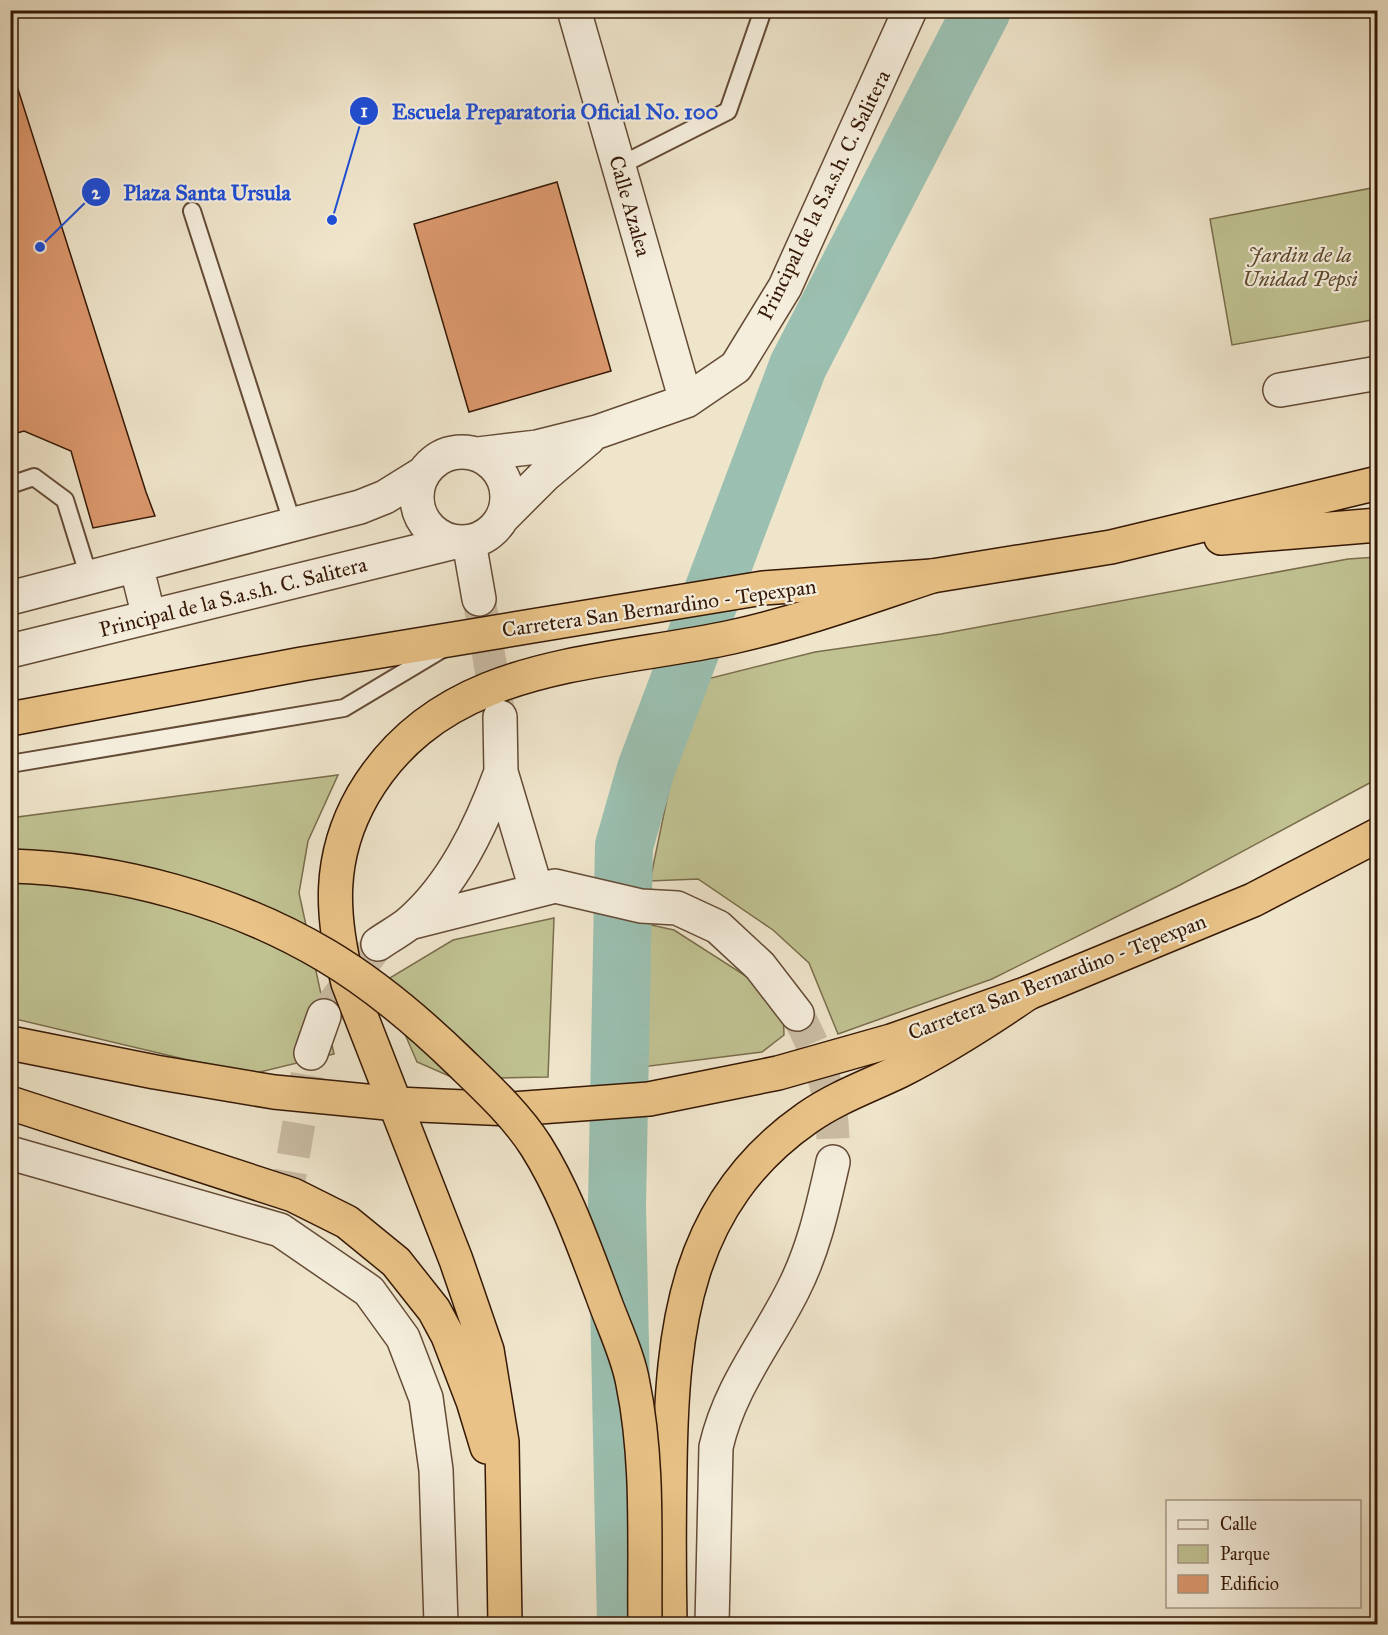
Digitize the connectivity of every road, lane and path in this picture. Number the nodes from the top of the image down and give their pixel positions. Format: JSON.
{"nodes":[{"id":1,"x":574,"y":10,"type":"edge"},
{"id":2,"x":763,"y":10,"type":"edge"},
{"id":3,"x":910,"y":10,"type":"edge"},
{"id":4,"x":619,"y":166,"type":"junction"},
{"id":5,"x":192,"y":211,"type":"dead end"},
{"id":6,"x":1377,"y":374,"type":"edge"},
{"id":7,"x":1280,"y":390,"type":"dead end"},
{"id":8,"x":686,"y":401,"type":"junction"},
{"id":9,"x":597,"y":432,"type":"junction"},
{"id":10,"x":478,"y":454,"type":"junction"},
{"id":11,"x":422,"y":474,"type":"junction"},
{"id":12,"x":1377,"y":483,"type":"edge"},
{"id":13,"x":10,"y":485,"type":"edge"},
{"id":14,"x":334,"y":515,"type":"junction"},
{"id":15,"x":502,"y":517,"type":"junction"},
{"id":16,"x":293,"y":525,"type":"junction"},
{"id":17,"x":1377,"y":525,"type":"edge"},
{"id":18,"x":452,"y":538,"type":"junction"},
{"id":19,"x":1111,"y":547,"type":"junction"},
{"id":20,"x":136,"y":565,"type":"junction"},
{"id":21,"x":932,"y":576,"type":"junction"},
{"id":22,"x":89,"y":578,"type":"junction"},
{"id":23,"x":10,"y":598,"type":"edge"},
{"id":24,"x":479,"y":598,"type":"tunnel mouth"},
{"id":25,"x":149,"y":617,"type":"junction"},
{"id":26,"x":463,"y":637,"type":"junction"},
{"id":27,"x":10,"y":651,"type":"edge"},
{"id":28,"x":500,"y":717,"type":"tunnel mouth"},
{"id":29,"x":10,"y":719,"type":"edge"},
{"id":30,"x":10,"y":764,"type":"edge"},
{"id":31,"x":501,"y":772,"type":"junction"},
{"id":32,"x":1377,"y":835,"type":"edge"},
{"id":33,"x":10,"y":866,"type":"edge"},
{"id":34,"x":546,"y":887,"type":"junction"},
{"id":35,"x":409,"y":923,"type":"junction"},
{"id":36,"x":378,"y":944,"type":"tunnel mouth"},
{"id":37,"x":1028,"y":993,"type":"junction"},
{"id":38,"x":797,"y":1014,"type":"tunnel mouth"},
{"id":39,"x":324,"y":1016,"type":"tunnel mouth"},
{"id":40,"x":10,"y":1043,"type":"edge"},
{"id":41,"x":311,"y":1053,"type":"tunnel mouth"},
{"id":42,"x":10,"y":1103,"type":"edge"},
{"id":43,"x":397,"y":1104,"type":"junction"},
{"id":44,"x":10,"y":1153,"type":"edge"},
{"id":45,"x":833,"y":1162,"type":"tunnel mouth"},
{"id":46,"x":504,"y":1534,"type":"junction"},
{"id":47,"x":441,"y":1624,"type":"edge"},
{"id":48,"x":505,"y":1624,"type":"edge"},
{"id":49,"x":645,"y":1624,"type":"edge"},
{"id":50,"x":670,"y":1624,"type":"edge"},
{"id":51,"x":712,"y":1624,"type":"edge"}],
"edges":[{"from":1,"to":4,"type":"street","name":"Calle Azalea"},
{"from":2,"to":4,"type":"lane"},
{"from":3,"to":8,"type":"street","name":"Principal de la S.a.s.h. C. Salitera"},
{"from":4,"to":8,"type":"street","name":"Calle Azalea"},
{"from":5,"to":16,"type":"lane"},
{"from":6,"to":7,"type":"street"},
{"from":8,"to":9,"type":"street","name":"Principal de la S.a.s.h. C. Salitera"},
{"from":9,"to":10,"type":"street","name":"Principal de la S.a.s.h. C. Salitera"},
{"from":9,"to":15,"type":"street","name":"Principal de la S.a.s.h. C. Salitera"},
{"from":10,"to":11,"type":"street"},
{"from":10,"to":15,"type":"street"},
{"from":11,"to":14,"type":"street"},
{"from":11,"to":18,"type":"street"},
{"from":12,"to":19,"type":"highway","name":"Carretera San Bernardino - Tepexpan"},
{"from":13,"to":22,"type":"lane"},
{"from":14,"to":16,"type":"street"},
{"from":14,"to":18,"type":"street"},
{"from":15,"to":18,"type":"street"},
{"from":16,"to":20,"type":"street"},
{"from":17,"to":19,"type":"highway"},
{"from":18,"to":24,"type":"street"},
{"from":18,"to":25,"type":"street","name":"Principal de la S.a.s.h. C. Salitera"},
{"from":19,"to":21,"type":"highway","name":"Carretera San Bernardino - Tepexpan"},
{"from":20,"to":22,"type":"street"},
{"from":20,"to":25,"type":"street"},
{"from":21,"to":26,"type":"highway","name":"Carretera San Bernardino - Tepexpan"},
{"from":21,"to":43,"type":"highway"},
{"from":22,"to":23,"type":"street"},
{"from":25,"to":27,"type":"street","name":"Principal de la S.a.s.h. C. Salitera"},
{"from":26,"to":29,"type":"highway","name":"Carretera San Bernardino - Tepexpan"},
{"from":26,"to":30,"type":"lane"},
{"from":28,"to":31,"type":"street"},
{"from":31,"to":34,"type":"street"},
{"from":31,"to":35,"type":"street"},
{"from":32,"to":37,"type":"highway","name":"Carretera San Bernardino - Tepexpan"},
{"from":33,"to":49,"type":"highway","bridge":true},
{"from":34,"to":35,"type":"street"},
{"from":34,"to":38,"type":"street"},
{"from":35,"to":36,"type":"street"},
{"from":37,"to":43,"type":"highway","name":"Carretera San Bernardino - Tepexpan"},
{"from":37,"to":50,"type":"highway"},
{"from":39,"to":41,"type":"street"},
{"from":40,"to":43,"type":"highway","name":"Carretera San Bernardino - Tepexpan"},
{"from":42,"to":46,"type":"highway"},
{"from":43,"to":46,"type":"highway"},
{"from":44,"to":47,"type":"street"},
{"from":45,"to":51,"type":"street"},
{"from":46,"to":48,"type":"highway"}]}
